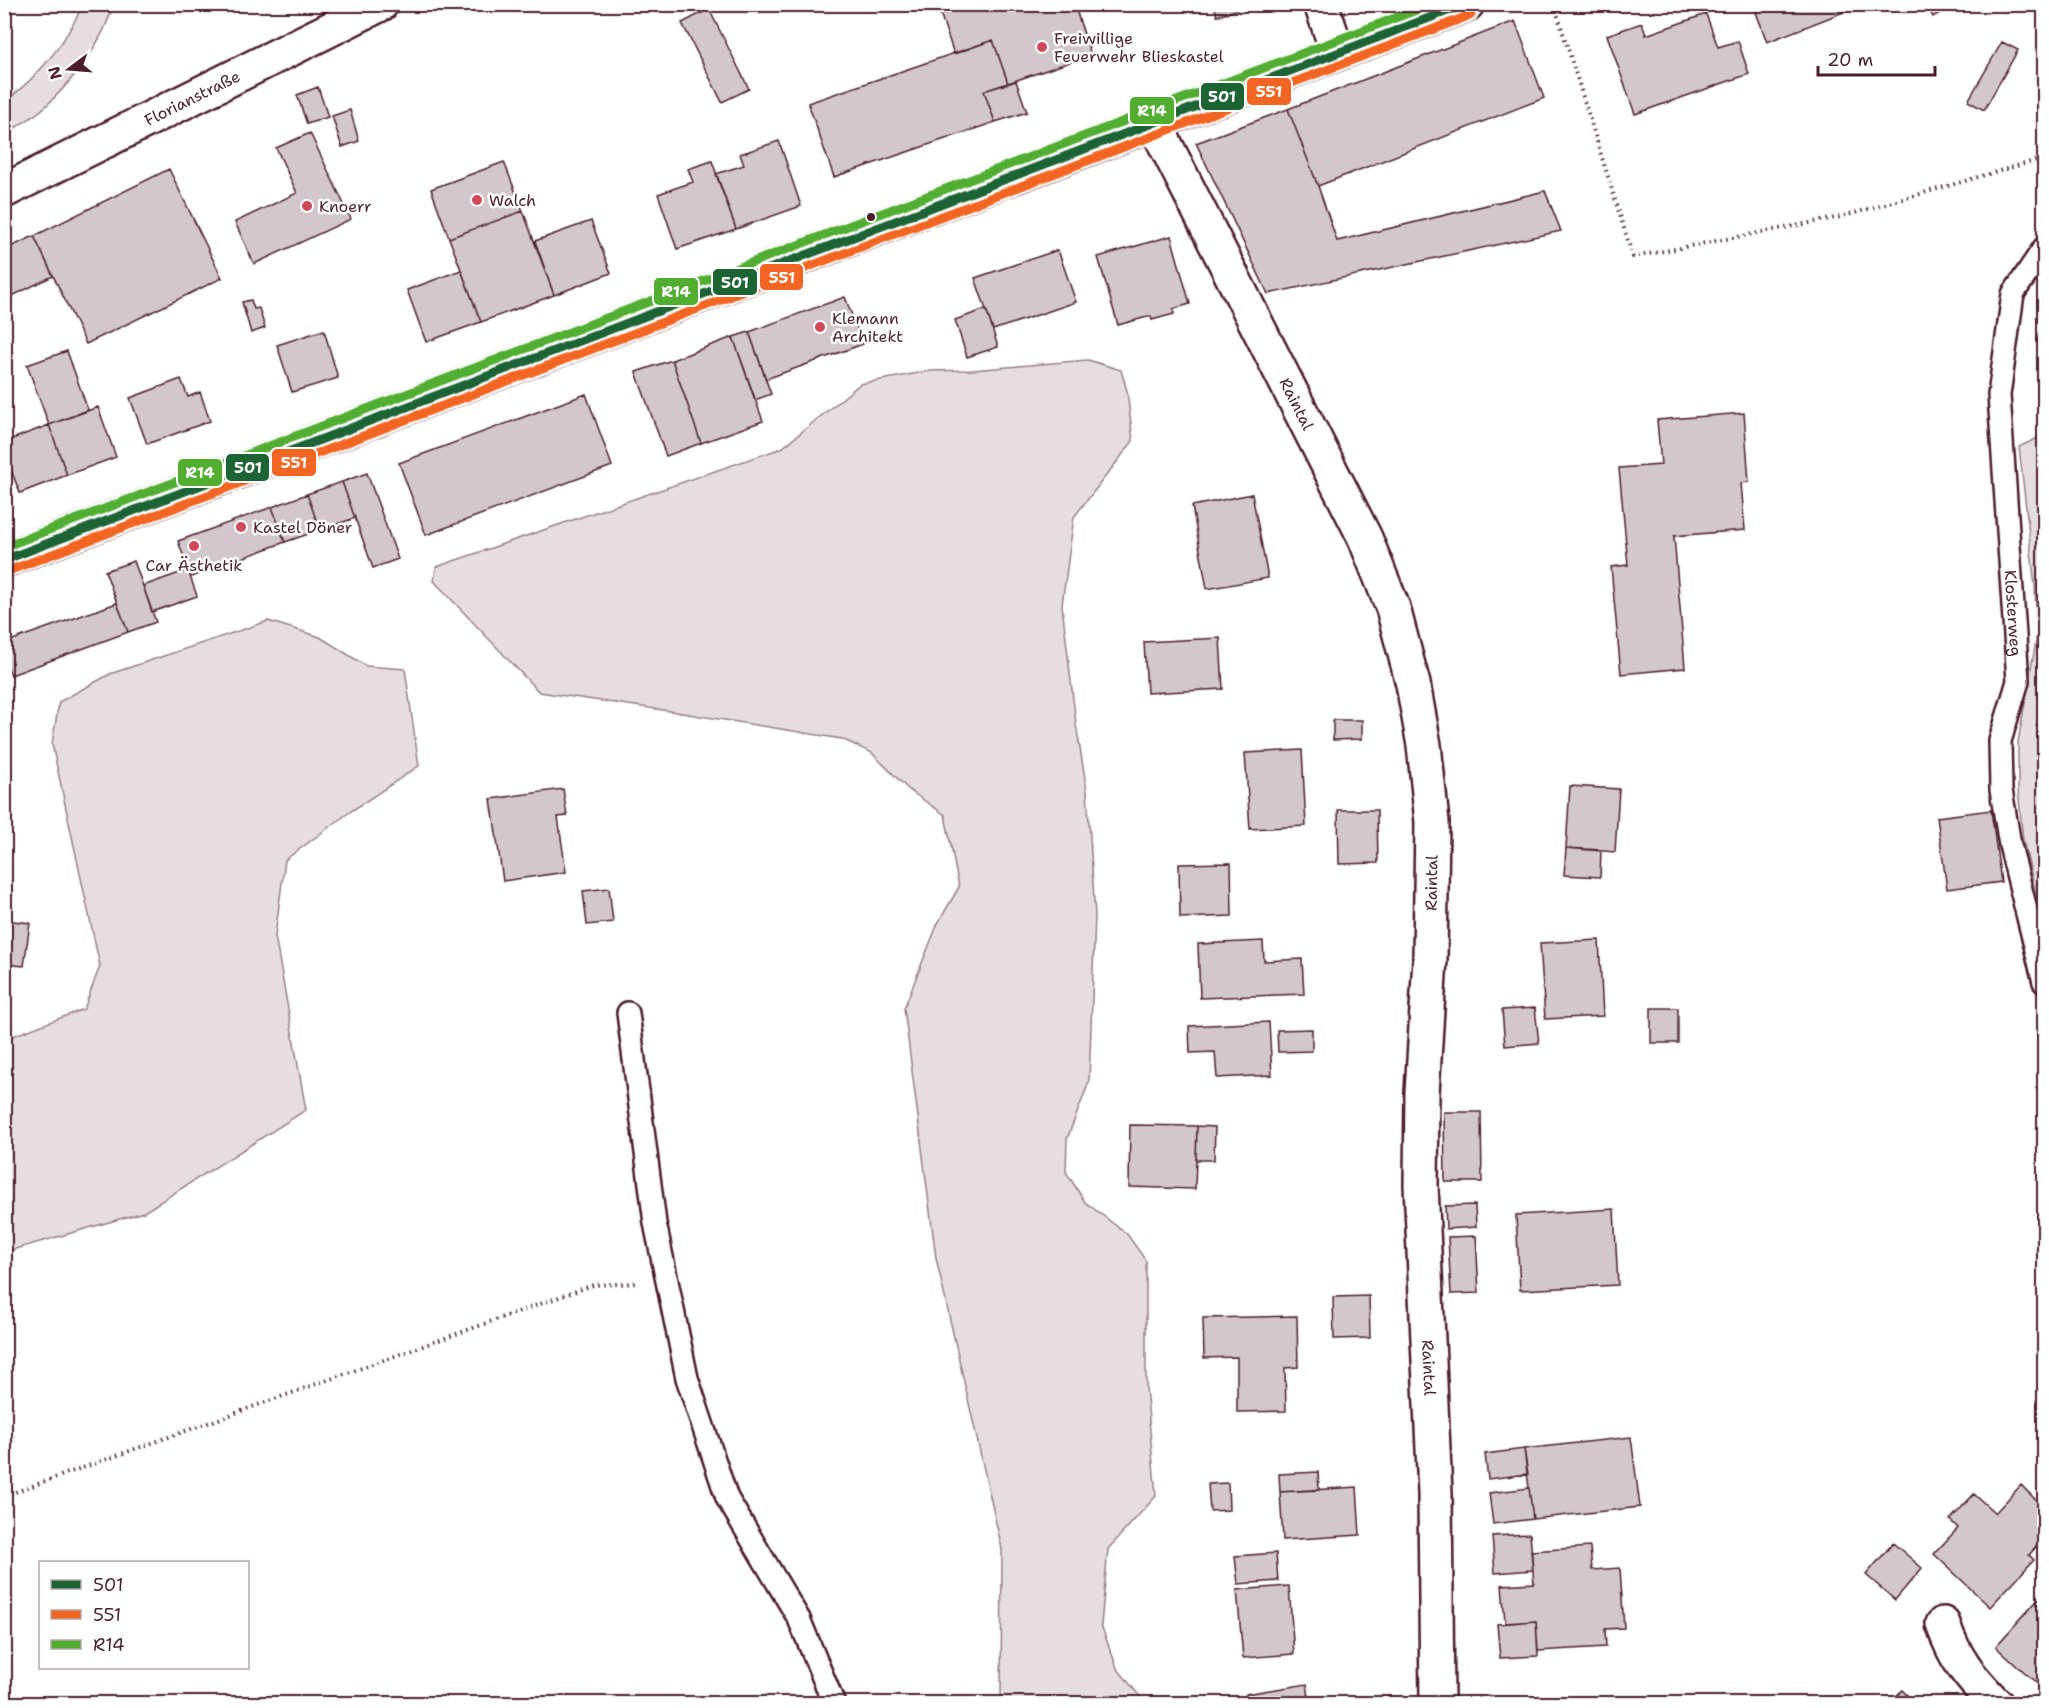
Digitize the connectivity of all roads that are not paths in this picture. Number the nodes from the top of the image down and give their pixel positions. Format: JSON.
{"nodes":[{"id":1,"x":381,"y":4,"type":"edge"},
{"id":2,"x":1321,"y":4,"type":"edge"},
{"id":3,"x":1467,"y":4,"type":"edge"},
{"id":4,"x":1338,"y":53,"type":"junction"},
{"id":5,"x":1154,"y":122,"type":"junction"},
{"id":6,"x":4,"y":191,"type":"edge"},
{"id":7,"x":2044,"y":248,"type":"edge"},
{"id":8,"x":4,"y":560,"type":"edge"},
{"id":9,"x":2044,"y":982,"type":"edge"},
{"id":10,"x":628,"y":1013,"type":"dead end"},
{"id":11,"x":1943,"y":1624,"type":"dead end"},
{"id":12,"x":834,"y":1704,"type":"edge"},
{"id":13,"x":1437,"y":1704,"type":"edge"},
{"id":14,"x":1996,"y":1704,"type":"edge"}],
"edges":[{"from":1,"to":6,"type":"street","name":"Florianstraße"},
{"from":2,"to":4,"type":"street"},
{"from":3,"to":4,"type":"street"},
{"from":4,"to":5,"type":"street"},
{"from":5,"to":8,"type":"street"},
{"from":5,"to":13,"type":"street","name":"Raintal"},
{"from":7,"to":9,"type":"lane","name":"Klosterweg"},
{"from":10,"to":12,"type":"lane"},
{"from":11,"to":14,"type":"street"}]}
